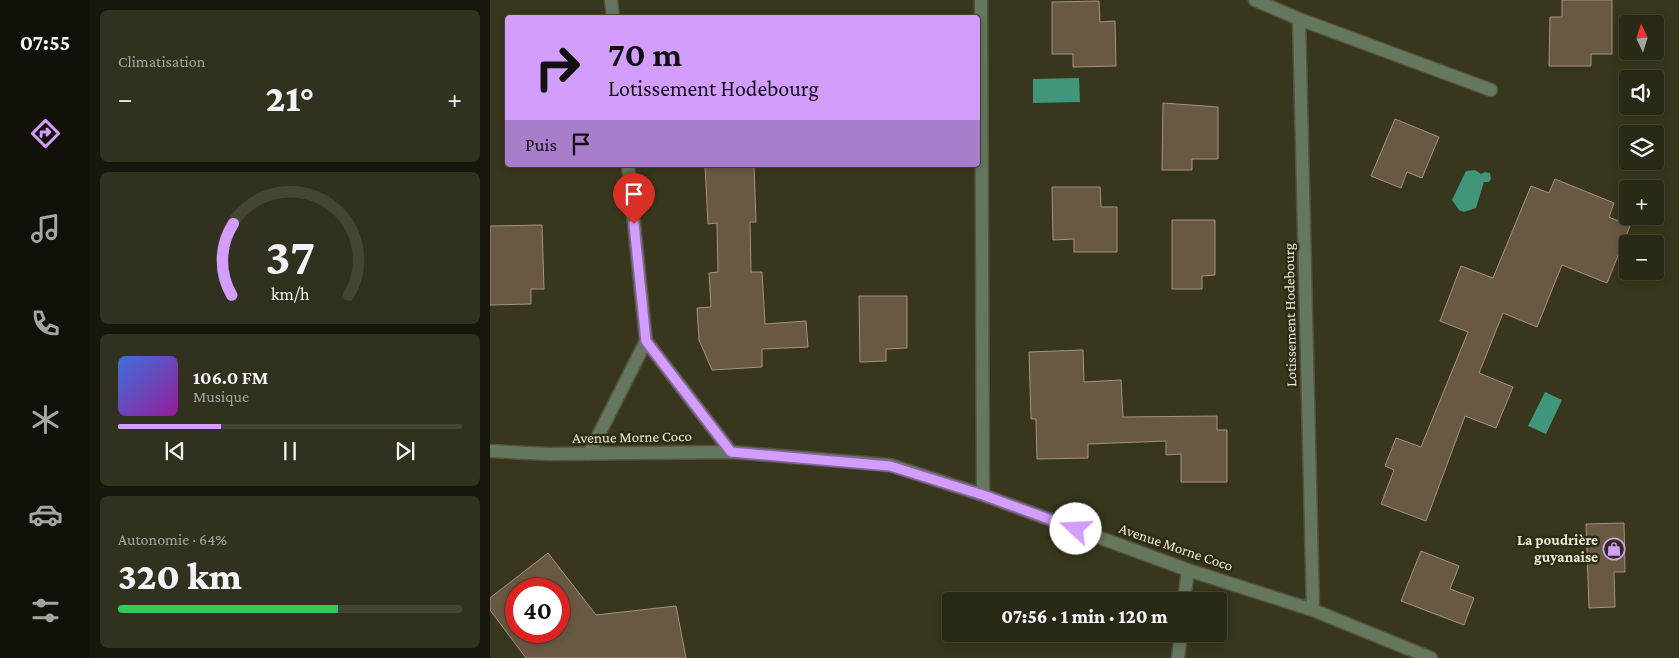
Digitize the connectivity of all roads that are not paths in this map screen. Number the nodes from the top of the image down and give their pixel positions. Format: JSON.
{"nodes":[{"id":1,"x":611,"y":0,"type":"edge"},
{"id":2,"x":981,"y":0,"type":"edge"},
{"id":3,"x":1255,"y":0,"type":"edge"},
{"id":4,"x":613,"y":15,"type":"edge"},
{"id":5,"x":1299,"y":19,"type":"junction"},
{"id":6,"x":1491,"y":90,"type":"dead end"},
{"id":7,"x":628,"y":167,"type":"edge"},
{"id":8,"x":646,"y":341,"type":"junction"},
{"id":9,"x":490,"y":451,"type":"edge"},
{"id":10,"x":731,"y":452,"type":"junction"},
{"id":11,"x":589,"y":454,"type":"junction"},
{"id":12,"x":983,"y":495,"type":"junction"},
{"id":13,"x":1188,"y":570,"type":"junction"},
{"id":14,"x":1185,"y":592,"type":"edge"},
{"id":15,"x":1313,"y":610,"type":"junction"},
{"id":16,"x":1180,"y":642,"type":"edge"},
{"id":17,"x":1178,"y":658,"type":"edge"},
{"id":18,"x":1431,"y":658,"type":"edge"}],
"edges":[{"from":1,"to":4,"type":"street"},
{"from":2,"to":12,"type":"street"},
{"from":3,"to":5,"type":"street"},
{"from":5,"to":6,"type":"street"},
{"from":5,"to":15,"type":"street","name":"Lotissement Hodebourg"},
{"from":7,"to":8,"type":"street"},
{"from":8,"to":10,"type":"street"},
{"from":8,"to":11,"type":"street"},
{"from":9,"to":11,"type":"street","name":"Avenue Morne Coco"},
{"from":10,"to":11,"type":"street","name":"Avenue Morne Coco"},
{"from":10,"to":12,"type":"street","name":"Avenue Morne Coco"},
{"from":12,"to":13,"type":"street","name":"Avenue Morne Coco"},
{"from":13,"to":14,"type":"street"},
{"from":13,"to":15,"type":"street","name":"Avenue Morne Coco"},
{"from":15,"to":18,"type":"street","name":"Avenue Morne Coco"},
{"from":16,"to":17,"type":"street"}]}
